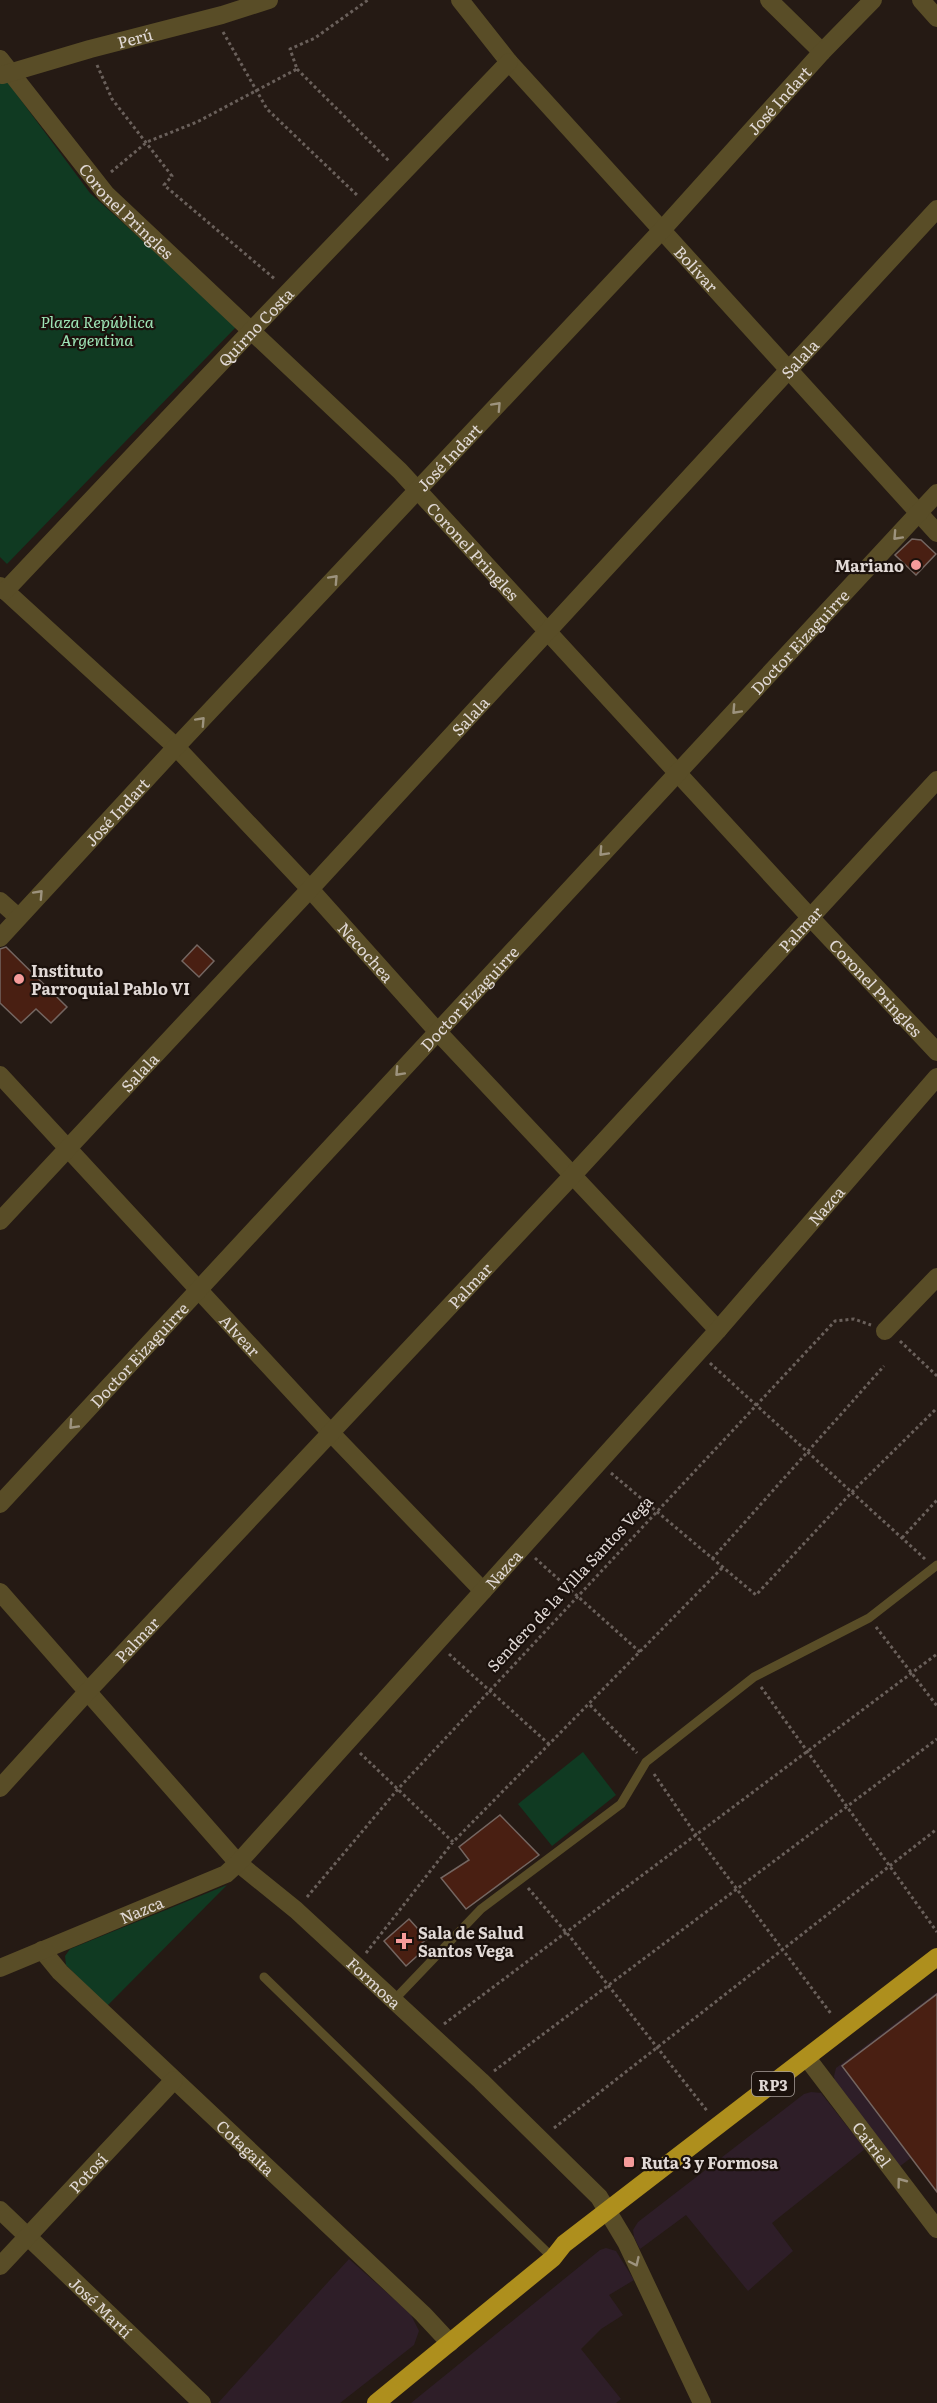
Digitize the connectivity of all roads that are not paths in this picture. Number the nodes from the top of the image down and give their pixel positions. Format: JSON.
{"nodes":[{"id":1,"x":269,"y":0,"type":"edge"},
{"id":2,"x":460,"y":0,"type":"edge"},
{"id":3,"x":769,"y":0,"type":"edge"},
{"id":4,"x":873,"y":0,"type":"edge"},
{"id":5,"x":921,"y":0,"type":"edge"},
{"id":6,"x":217,"y":11,"type":"edge"},
{"id":7,"x":937,"y":18,"type":"edge"},
{"id":8,"x":822,"y":52,"type":"junction"},
{"id":9,"x":509,"y":62,"type":"junction"},
{"id":10,"x":4,"y":69,"type":"edge"},
{"id":11,"x":937,"y":209,"type":"edge"},
{"id":12,"x":661,"y":231,"type":"junction"},
{"id":13,"x":251,"y":331,"type":"junction"},
{"id":14,"x":789,"y":371,"type":"junction"},
{"id":15,"x":418,"y":490,"type":"junction"},
{"id":16,"x":937,"y":493,"type":"edge"},
{"id":17,"x":918,"y":513,"type":"junction"},
{"id":18,"x":937,"y":533,"type":"edge"},
{"id":19,"x":3,"y":589,"type":"edge"},
{"id":20,"x":548,"y":630,"type":"junction"},
{"id":21,"x":176,"y":747,"type":"junction"},
{"id":22,"x":678,"y":773,"type":"junction"},
{"id":23,"x":937,"y":780,"type":"edge"},
{"id":24,"x":310,"y":889,"type":"junction"},
{"id":25,"x":0,"y":901,"type":"edge"},
{"id":26,"x":809,"y":916,"type":"junction"},
{"id":27,"x":18,"y":917,"type":"junction"},
{"id":28,"x":0,"y":938,"type":"edge"},
{"id":29,"x":437,"y":1031,"type":"junction"},
{"id":30,"x":937,"y":1052,"type":"edge"},
{"id":31,"x":0,"y":1075,"type":"edge"},
{"id":32,"x":937,"y":1077,"type":"edge"},
{"id":33,"x":68,"y":1148,"type":"junction"},
{"id":34,"x":572,"y":1176,"type":"junction"},
{"id":35,"x":0,"y":1221,"type":"edge"},
{"id":36,"x":937,"y":1277,"type":"edge"},
{"id":37,"x":198,"y":1290,"type":"junction"},
{"id":38,"x":717,"y":1330,"type":"junction"},
{"id":39,"x":885,"y":1331,"type":"road end"},
{"id":40,"x":331,"y":1433,"type":"junction"},
{"id":41,"x":0,"y":1504,"type":"edge"},
{"id":42,"x":936,"y":1566,"type":"edge"},
{"id":43,"x":483,"y":1591,"type":"junction"},
{"id":44,"x":0,"y":1592,"type":"edge"},
{"id":45,"x":88,"y":1691,"type":"junction"},
{"id":46,"x":0,"y":1788,"type":"edge"},
{"id":47,"x":238,"y":1863,"type":"junction"},
{"id":48,"x":42,"y":1950,"type":"junction"},
{"id":49,"x":937,"y":1957,"type":"edge"},
{"id":50,"x":0,"y":1968,"type":"edge"},
{"id":51,"x":264,"y":1977,"type":"dead end"},
{"id":52,"x":394,"y":2000,"type":"junction"},
{"id":53,"x":807,"y":2058,"type":"junction"},
{"id":54,"x":174,"y":2080,"type":"junction"},
{"id":55,"x":0,"y":2210,"type":"edge"},
{"id":56,"x":608,"y":2210,"type":"junction"},
{"id":57,"x":937,"y":2229,"type":"edge"},
{"id":58,"x":27,"y":2236,"type":"junction"},
{"id":59,"x":554,"y":2258,"type":"junction"},
{"id":60,"x":0,"y":2266,"type":"edge"},
{"id":61,"x":450,"y":2343,"type":"junction"},
{"id":62,"x":202,"y":2403,"type":"edge"},
{"id":63,"x":376,"y":2403,"type":"edge"},
{"id":64,"x":702,"y":2403,"type":"edge"}],
"edges":[{"from":1,"to":6,"type":"street","name":"Perú"},
{"from":2,"to":9,"type":"street","name":"Bolívar"},
{"from":3,"to":8,"type":"street"},
{"from":4,"to":8,"type":"street","name":"José Indart"},
{"from":5,"to":7,"type":"street"},
{"from":6,"to":10,"type":"street","name":"Perú"},
{"from":8,"to":12,"type":"street","name":"José Indart"},
{"from":9,"to":12,"type":"street","name":"Bolívar"},
{"from":9,"to":13,"type":"street","name":"Quirno Costa"},
{"from":10,"to":13,"type":"street","name":"Coronel Pringles"},
{"from":11,"to":14,"type":"street","name":"Salala"},
{"from":12,"to":14,"type":"street","name":"Bolívar"},
{"from":15,"to":12,"type":"street","name":"José Indart","one_way":true},
{"from":13,"to":15,"type":"street","name":"Coronel Pringles"},
{"from":13,"to":19,"type":"street","name":"Quirno Costa"},
{"from":14,"to":17,"type":"street","name":"Bolívar"},
{"from":14,"to":20,"type":"street","name":"Salala"},
{"from":15,"to":20,"type":"street","name":"Coronel Pringles"},
{"from":21,"to":15,"type":"street","name":"José Indart","one_way":true},
{"from":16,"to":17,"type":"street","name":"Doctor Eizaguirre"},
{"from":17,"to":18,"type":"street","name":"Bolívar"},
{"from":17,"to":22,"type":"street","name":"Doctor Eizaguirre","one_way":true},
{"from":19,"to":21,"type":"street","name":"Necochea"},
{"from":20,"to":22,"type":"street","name":"Coronel Pringles"},
{"from":20,"to":24,"type":"street","name":"Salala"},
{"from":21,"to":24,"type":"street","name":"Necochea"},
{"from":27,"to":21,"type":"street","name":"José Indart","one_way":true},
{"from":22,"to":26,"type":"street","name":"Coronel Pringles"},
{"from":22,"to":29,"type":"street","name":"Doctor Eizaguirre","one_way":true},
{"from":23,"to":26,"type":"street","name":"Palmar"},
{"from":24,"to":29,"type":"street","name":"Necochea"},
{"from":24,"to":33,"type":"street","name":"Salala"},
{"from":25,"to":27,"type":"street"},
{"from":26,"to":30,"type":"street","name":"Coronel Pringles"},
{"from":26,"to":34,"type":"street","name":"Palmar"},
{"from":27,"to":28,"type":"street","name":"José Indart"},
{"from":29,"to":34,"type":"street","name":"Necochea"},
{"from":29,"to":37,"type":"street","name":"Doctor Eizaguirre","one_way":true},
{"from":31,"to":33,"type":"street","name":"Alvear"},
{"from":32,"to":38,"type":"street","name":"Nazca"},
{"from":33,"to":35,"type":"street","name":"Salala"},
{"from":33,"to":37,"type":"street","name":"Alvear"},
{"from":34,"to":38,"type":"street","name":"Necochea"},
{"from":34,"to":40,"type":"street","name":"Palmar"},
{"from":36,"to":39,"type":"street"},
{"from":37,"to":40,"type":"street","name":"Alvear"},
{"from":37,"to":41,"type":"street","name":"Doctor Eizaguirre","one_way":true},
{"from":38,"to":43,"type":"street","name":"Nazca"},
{"from":40,"to":43,"type":"street","name":"Alvear"},
{"from":40,"to":45,"type":"street","name":"Palmar"},
{"from":42,"to":52,"type":"lane"},
{"from":43,"to":47,"type":"street","name":"Nazca"},
{"from":44,"to":45,"type":"street","name":"Formosa"},
{"from":45,"to":46,"type":"street","name":"Palmar"},
{"from":45,"to":47,"type":"street","name":"Formosa"},
{"from":47,"to":48,"type":"street","name":"Nazca"},
{"from":47,"to":52,"type":"street","name":"Formosa"},
{"from":48,"to":50,"type":"street","name":"Nazca"},
{"from":48,"to":54,"type":"street","name":"Cotagaita"},
{"from":49,"to":53,"type":"highway","number":"RP3"},
{"from":51,"to":59,"type":"lane"},
{"from":52,"to":56,"type":"street","name":"Formosa"},
{"from":53,"to":56,"type":"highway","number":"RP3"},
{"from":57,"to":53,"type":"street","name":"Catriel","one_way":true},
{"from":54,"to":58,"type":"street","name":"Potosí"},
{"from":54,"to":61,"type":"street","name":"Cotagaita"},
{"from":55,"to":58,"type":"street","name":"José Martí"},
{"from":56,"to":59,"type":"highway","number":"RP3"},
{"from":56,"to":64,"type":"street","name":"Formosa","one_way":true},
{"from":58,"to":60,"type":"street","name":"Potosí"},
{"from":58,"to":62,"type":"street","name":"José Martí"},
{"from":59,"to":61,"type":"highway","number":"RP3"},
{"from":61,"to":63,"type":"highway","number":"RP3"}]}
